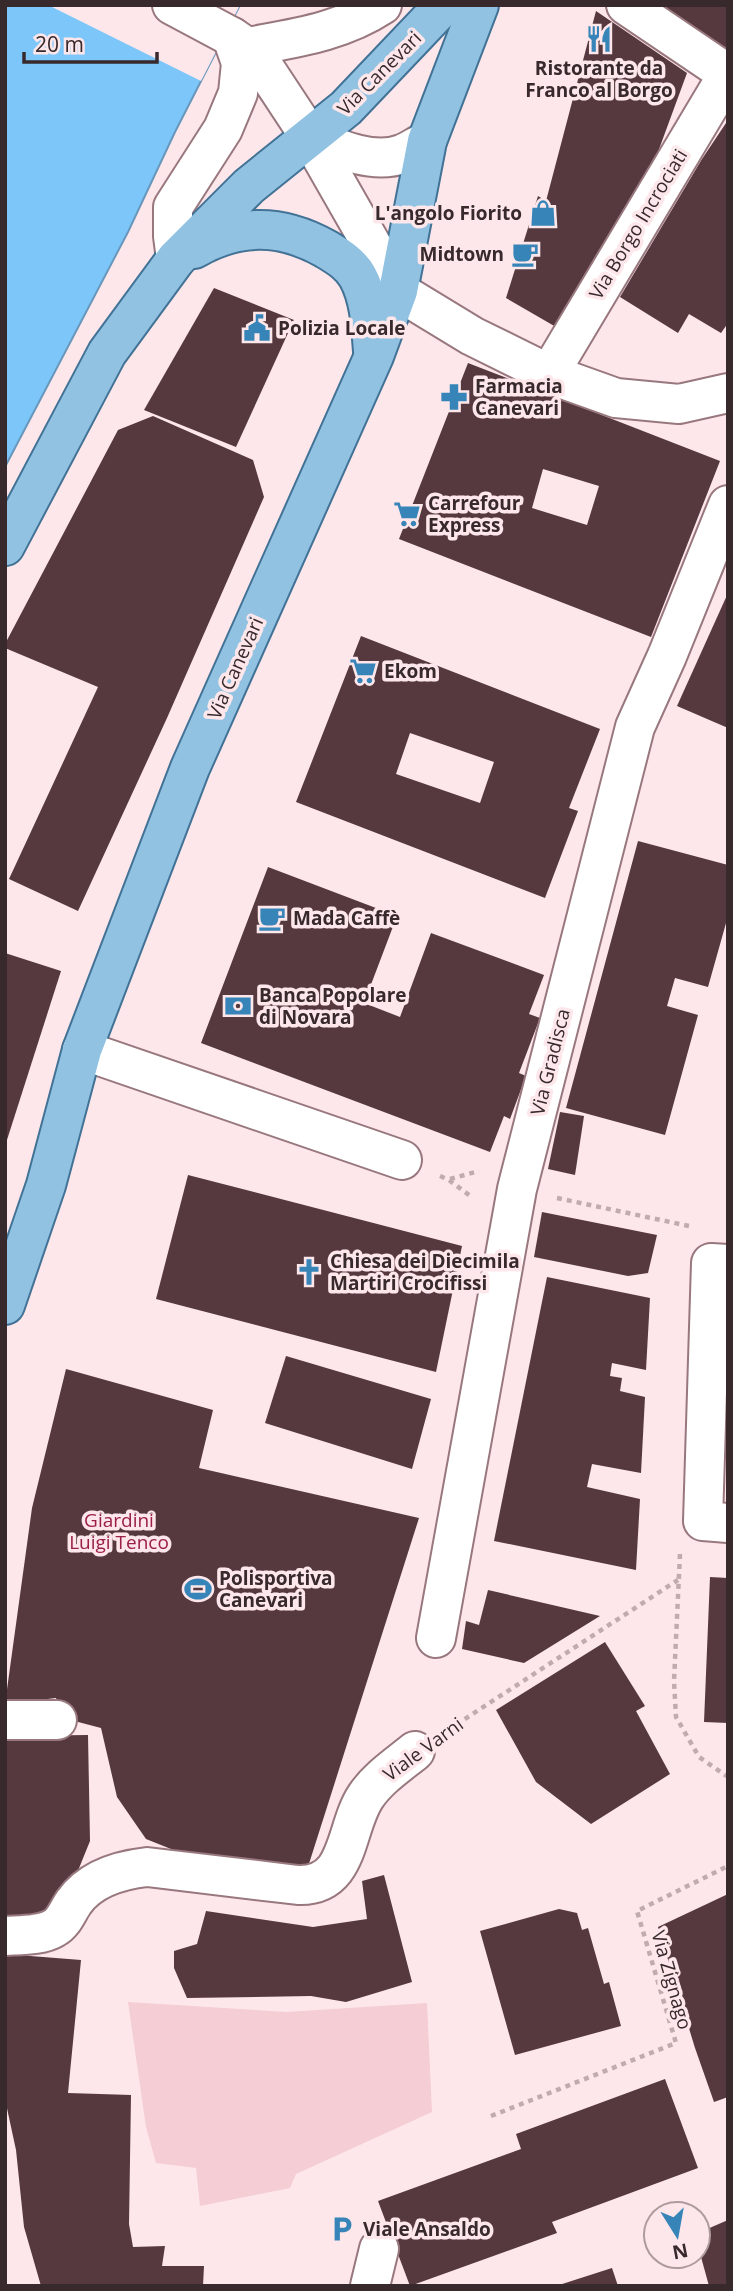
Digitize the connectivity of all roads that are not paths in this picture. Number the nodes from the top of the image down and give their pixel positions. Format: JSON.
{"nodes":[{"id":1,"x":172,"y":5,"type":"edge"},
{"id":2,"x":444,"y":5,"type":"edge"},
{"id":3,"x":479,"y":5,"type":"edge"},
{"id":4,"x":626,"y":5,"type":"edge"},
{"id":5,"x":376,"y":9,"type":"edge"},
{"id":6,"x":240,"y":42,"type":"junction"},
{"id":7,"x":728,"y":74,"type":"edge"},
{"id":8,"x":310,"y":137,"type":"junction"},
{"id":9,"x":427,"y":141,"type":"junction"},
{"id":10,"x":176,"y":259,"type":"junction"},
{"id":11,"x":358,"y":276,"type":"junction"},
{"id":12,"x":398,"y":291,"type":"junction"},
{"id":13,"x":374,"y":356,"type":"junction"},
{"id":14,"x":549,"y":374,"type":"junction"},
{"id":15,"x":728,"y":393,"type":"edge"},
{"id":16,"x":728,"y":505,"type":"edge"},
{"id":17,"x":5,"y":546,"type":"edge"},
{"id":18,"x":82,"y":1050,"type":"junction"},
{"id":19,"x":402,"y":1160,"type":"road end"},
{"id":20,"x":728,"y":1264,"type":"edge"},
{"id":21,"x":5,"y":1305,"type":"edge"},
{"id":22,"x":728,"y":1523,"type":"edge"},
{"id":23,"x":436,"y":1638,"type":"dead end"},
{"id":24,"x":5,"y":1720,"type":"edge"},
{"id":25,"x":57,"y":1720,"type":"dead end"},
{"id":26,"x":415,"y":1751,"type":"road end"},
{"id":27,"x":5,"y":1936,"type":"edge"},
{"id":28,"x":379,"y":2249,"type":"dead end"},
{"id":29,"x":370,"y":2286,"type":"edge"}],
"edges":[{"from":1,"to":6,"type":"street"},
{"from":2,"to":8,"type":"main road","name":"Via Canevari"},
{"from":3,"to":9,"type":"main road","name":"Via Canevari"},
{"from":4,"to":7,"type":"street","name":"Via Borgo Incrociati"},
{"from":5,"to":6,"type":"street"},
{"from":6,"to":8,"type":"street"},
{"from":6,"to":10,"type":"street"},
{"from":7,"to":14,"type":"street","name":"Via Borgo Incrociati"},
{"from":8,"to":9,"type":"street"},
{"from":8,"to":10,"type":"main road","name":"Via Canevari"},
{"from":8,"to":12,"type":"street"},
{"from":9,"to":12,"type":"main road","name":"Via Canevari"},
{"from":10,"to":11,"type":"main road"},
{"from":10,"to":17,"type":"main road","name":"Via Canevari"},
{"from":11,"to":12,"type":"street"},
{"from":11,"to":13,"type":"main road"},
{"from":12,"to":13,"type":"main road","name":"Via Canevari"},
{"from":12,"to":14,"type":"street"},
{"from":13,"to":18,"type":"main road","name":"Via Canevari"},
{"from":14,"to":15,"type":"street"},
{"from":16,"to":23,"type":"street","name":"Via Gradisca"},
{"from":18,"to":19,"type":"street"},
{"from":18,"to":21,"type":"main road","name":"Via Canevari"},
{"from":20,"to":22,"type":"street"},
{"from":24,"to":25,"type":"street"},
{"from":26,"to":27,"type":"street","name":"Viale Varni"},
{"from":28,"to":29,"type":"street"}]}
